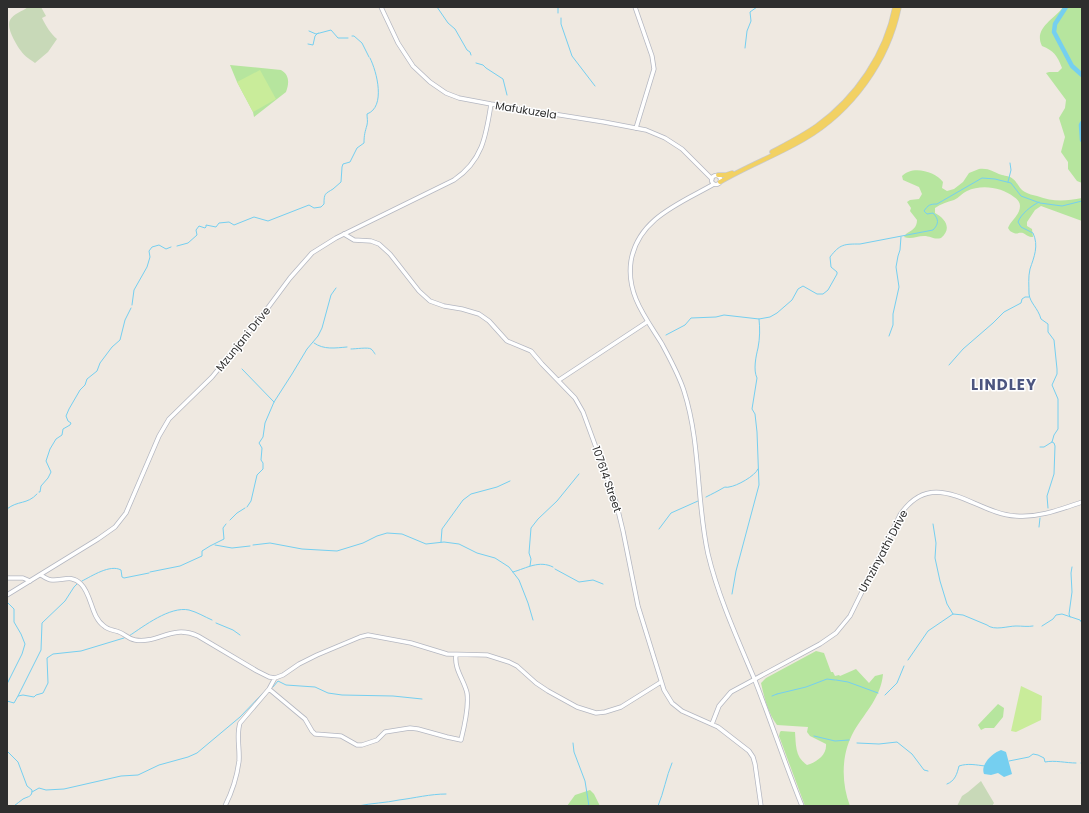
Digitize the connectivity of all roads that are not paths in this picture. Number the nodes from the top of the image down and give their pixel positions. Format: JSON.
{"nodes":[{"id":1,"x":381,"y":7,"type":"edge"},
{"id":2,"x":635,"y":7,"type":"edge"},
{"id":3,"x":895,"y":7,"type":"edge"},
{"id":4,"x":899,"y":7,"type":"edge"},
{"id":5,"x":491,"y":104,"type":"junction"},
{"id":6,"x":636,"y":128,"type":"junction"},
{"id":7,"x":704,"y":170,"type":"junction"},
{"id":8,"x":717,"y":175,"type":"junction"},
{"id":9,"x":713,"y":181,"type":"junction"},
{"id":10,"x":720,"y":182,"type":"junction"},
{"id":11,"x":344,"y":234,"type":"junction"},
{"id":12,"x":647,"y":322,"type":"junction"},
{"id":13,"x":559,"y":380,"type":"junction"},
{"id":14,"x":1082,"y":502,"type":"edge"},
{"id":15,"x":41,"y":575,"type":"junction"},
{"id":16,"x":7,"y":578,"type":"edge"},
{"id":17,"x":30,"y":582,"type":"junction"},
{"id":18,"x":9,"y":594,"type":"edge"},
{"id":19,"x":456,"y":655,"type":"junction"},
{"id":20,"x":275,"y":678,"type":"junction"},
{"id":21,"x":754,"y":679,"type":"junction"},
{"id":22,"x":661,"y":682,"type":"junction"},
{"id":23,"x":269,"y":689,"type":"junction"},
{"id":24,"x":712,"y":724,"type":"junction"},
{"id":25,"x":225,"y":806,"type":"edge"},
{"id":26,"x":761,"y":806,"type":"edge"},
{"id":27,"x":802,"y":806,"type":"edge"}],
"edges":[{"from":1,"to":5,"type":"street","name":"Mafukuzela"},
{"from":2,"to":6,"type":"street"},
{"from":3,"to":8,"type":"main road"},
{"from":4,"to":10,"type":"main road"},
{"from":5,"to":6,"type":"street","name":"Mafukuzela"},
{"from":5,"to":11,"type":"street","name":"Mzunjani Drive"},
{"from":6,"to":7,"type":"street","name":"Mafukuzela"},
{"from":7,"to":8,"type":"street"},
{"from":7,"to":9,"type":"street"},
{"from":8,"to":9,"type":"street"},
{"from":8,"to":10,"type":"street"},
{"from":9,"to":10,"type":"street"},
{"from":9,"to":12,"type":"street"},
{"from":11,"to":13,"type":"street","name":"107614 Street"},
{"from":11,"to":15,"type":"street","name":"Mzunjani Drive"},
{"from":12,"to":13,"type":"street"},
{"from":12,"to":21,"type":"street"},
{"from":13,"to":22,"type":"street","name":"107614 Street"},
{"from":14,"to":21,"type":"street","name":"Umzinyathi Drive"},
{"from":15,"to":17,"type":"street","name":"Mzunjani Drive"},
{"from":15,"to":20,"type":"street"},
{"from":16,"to":17,"type":"street"},
{"from":17,"to":18,"type":"street","name":"Mzunjani Drive"},
{"from":19,"to":20,"type":"street"},
{"from":19,"to":22,"type":"street"},
{"from":19,"to":23,"type":"street"},
{"from":20,"to":23,"type":"street"},
{"from":21,"to":24,"type":"street","name":"Umzinyathi Drive"},
{"from":21,"to":27,"type":"street"},
{"from":22,"to":24,"type":"street","name":"107614 Street"},
{"from":23,"to":25,"type":"street"},
{"from":24,"to":26,"type":"street","name":"107614 Street"}]}
